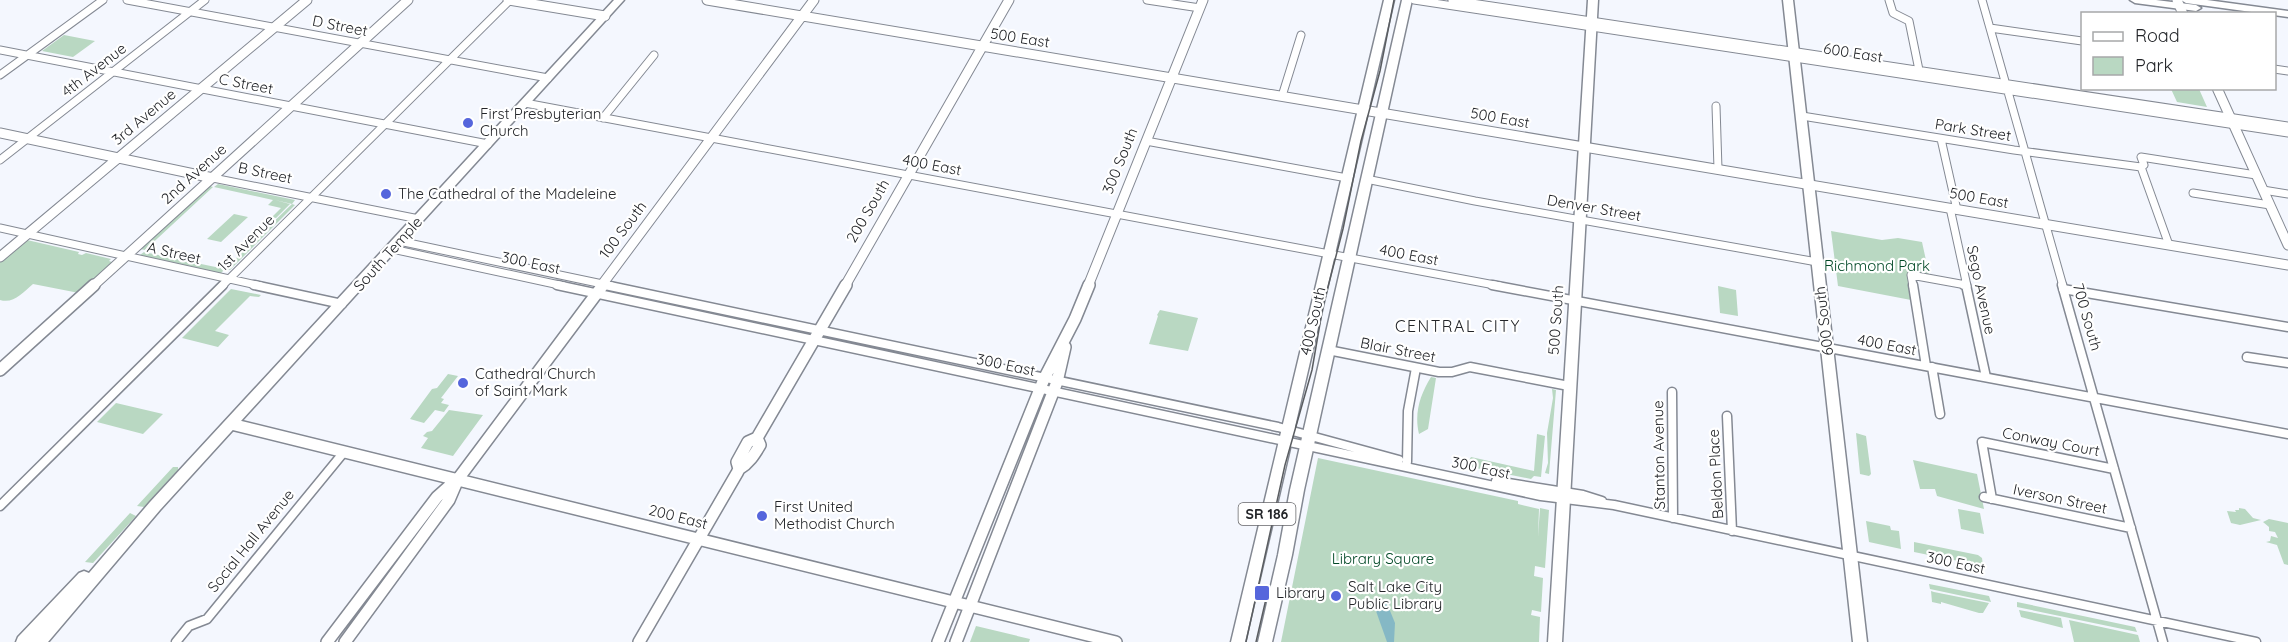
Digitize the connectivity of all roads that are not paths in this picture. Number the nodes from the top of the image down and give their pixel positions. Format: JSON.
{"nodes":[{"id":1,"x":103,"y":0,"type":"edge"},
{"id":2,"x":127,"y":0,"type":"edge"},
{"id":3,"x":205,"y":0,"type":"edge"},
{"id":4,"x":307,"y":0,"type":"edge"},
{"id":5,"x":408,"y":0,"type":"edge"},
{"id":6,"x":510,"y":0,"type":"edge"},
{"id":7,"x":619,"y":0,"type":"edge"},
{"id":8,"x":707,"y":0,"type":"edge"},
{"id":9,"x":814,"y":0,"type":"edge"},
{"id":10,"x":1009,"y":0,"type":"edge"},
{"id":11,"x":1147,"y":0,"type":"edge"},
{"id":12,"x":1389,"y":0,"type":"edge"},
{"id":13,"x":1407,"y":0,"type":"edge"},
{"id":14,"x":1414,"y":0,"type":"edge"},
{"id":15,"x":1593,"y":0,"type":"edge"},
{"id":16,"x":1788,"y":0,"type":"edge"},
{"id":17,"x":1889,"y":0,"type":"edge"},
{"id":18,"x":1982,"y":0,"type":"edge"},
{"id":19,"x":2135,"y":0,"type":"edge"},
{"id":20,"x":1453,"y":2,"type":"edge"},
{"id":21,"x":1201,"y":4,"type":"edge"},
{"id":22,"x":2182,"y":5,"type":"edge"},
{"id":23,"x":190,"y":12,"type":"junction"},
{"id":24,"x":2222,"y":12,"type":"edge"},
{"id":25,"x":2264,"y":12,"type":"edge"},
{"id":26,"x":605,"y":16,"type":"junction"},
{"id":27,"x":802,"y":16,"type":"junction"},
{"id":28,"x":1591,"y":24,"type":"junction"},
{"id":29,"x":275,"y":27,"type":"junction"},
{"id":30,"x":1990,"y":28,"type":"junction"},
{"id":31,"x":1301,"y":35,"type":"dead end"},
{"id":32,"x":2081,"y":41,"type":"edge"},
{"id":33,"x":361,"y":43,"type":"junction"},
{"id":34,"x":982,"y":47,"type":"junction"},
{"id":35,"x":0,"y":50,"type":"edge"},
{"id":36,"x":28,"y":55,"type":"junction"},
{"id":37,"x":1795,"y":55,"type":"junction"},
{"id":38,"x":654,"y":56,"type":"dead end"},
{"id":39,"x":450,"y":60,"type":"junction"},
{"id":40,"x":1919,"y":70,"type":"junction"},
{"id":41,"x":113,"y":72,"type":"junction"},
{"id":42,"x":0,"y":75,"type":"edge"},
{"id":43,"x":548,"y":78,"type":"junction"},
{"id":44,"x":1172,"y":78,"type":"junction"},
{"id":45,"x":2007,"y":87,"type":"junction"},
{"id":46,"x":201,"y":89,"type":"junction"},
{"id":47,"x":2218,"y":90,"type":"edge"},
{"id":48,"x":1282,"y":96,"type":"junction"},
{"id":49,"x":525,"y":103,"type":"junction"},
{"id":50,"x":291,"y":106,"type":"junction"},
{"id":51,"x":1716,"y":106,"type":"dead end"},
{"id":52,"x":1363,"y":110,"type":"junction"},
{"id":53,"x":1381,"y":113,"type":"junction"},
{"id":54,"x":1802,"y":117,"type":"junction"},
{"id":55,"x":603,"y":118,"type":"junction"},
{"id":56,"x":2232,"y":121,"type":"junction"},
{"id":57,"x":385,"y":124,"type":"junction"},
{"id":58,"x":2288,"y":126,"type":"edge"},
{"id":59,"x":0,"y":133,"type":"edge"},
{"id":60,"x":2288,"y":133,"type":"edge"},
{"id":61,"x":712,"y":138,"type":"junction"},
{"id":62,"x":28,"y":139,"type":"junction"},
{"id":63,"x":1941,"y":139,"type":"junction"},
{"id":64,"x":1146,"y":141,"type":"junction"},
{"id":65,"x":488,"y":144,"type":"junction"},
{"id":66,"x":1584,"y":147,"type":"junction"},
{"id":67,"x":2025,"y":151,"type":"junction"},
{"id":68,"x":118,"y":158,"type":"junction"},
{"id":69,"x":0,"y":160,"type":"edge"},
{"id":70,"x":2141,"y":167,"type":"junction"},
{"id":71,"x":1718,"y":170,"type":"junction"},
{"id":72,"x":908,"y":175,"type":"junction"},
{"id":73,"x":2256,"y":175,"type":"junction"},
{"id":74,"x":213,"y":178,"type":"junction"},
{"id":75,"x":1347,"y":178,"type":"junction"},
{"id":76,"x":1366,"y":179,"type":"junction"},
{"id":77,"x":1809,"y":185,"type":"junction"},
{"id":78,"x":2263,"y":190,"type":"junction"},
{"id":79,"x":2193,"y":193,"type":"dead end"},
{"id":80,"x":2288,"y":194,"type":"edge"},
{"id":81,"x":311,"y":198,"type":"junction"},
{"id":82,"x":2270,"y":205,"type":"junction"},
{"id":83,"x":1954,"y":209,"type":"junction"},
{"id":84,"x":1117,"y":214,"type":"junction"},
{"id":85,"x":419,"y":219,"type":"junction"},
{"id":86,"x":1579,"y":220,"type":"junction"},
{"id":87,"x":2046,"y":225,"type":"junction"},
{"id":88,"x":0,"y":228,"type":"edge"},
{"id":89,"x":27,"y":234,"type":"junction"},
{"id":90,"x":396,"y":245,"type":"junction"},
{"id":91,"x":2169,"y":245,"type":"junction"},
{"id":92,"x":2288,"y":245,"type":"edge"},
{"id":93,"x":1328,"y":253,"type":"junction"},
{"id":94,"x":127,"y":256,"type":"junction"},
{"id":95,"x":0,"y":257,"type":"edge"},
{"id":96,"x":1348,"y":257,"type":"junction"},
{"id":97,"x":1817,"y":262,"type":"junction"},
{"id":98,"x":2288,"y":265,"type":"edge"},
{"id":99,"x":229,"y":279,"type":"junction"},
{"id":100,"x":1966,"y":285,"type":"junction"},
{"id":101,"x":599,"y":289,"type":"junction"},
{"id":102,"x":2063,"y":289,"type":"junction"},
{"id":103,"x":1574,"y":300,"type":"junction"},
{"id":104,"x":342,"y":304,"type":"junction"},
{"id":105,"x":2288,"y":327,"type":"edge"},
{"id":106,"x":816,"y":335,"type":"junction"},
{"id":107,"x":1827,"y":348,"type":"junction"},
{"id":108,"x":1328,"y":350,"type":"junction"},
{"id":109,"x":2247,"y":357,"type":"dead end"},
{"id":110,"x":2288,"y":363,"type":"edge"},
{"id":111,"x":1929,"y":367,"type":"junction"},
{"id":112,"x":1416,"y":368,"type":"junction"},
{"id":113,"x":0,"y":370,"type":"edge"},
{"id":114,"x":1986,"y":377,"type":"junction"},
{"id":115,"x":1049,"y":385,"type":"junction"},
{"id":116,"x":1569,"y":386,"type":"junction"},
{"id":117,"x":1672,"y":392,"type":"dead end"},
{"id":118,"x":2094,"y":398,"type":"junction"},
{"id":119,"x":1940,"y":414,"type":"dead end"},
{"id":120,"x":1727,"y":416,"type":"dead end"},
{"id":121,"x":231,"y":424,"type":"junction"},
{"id":122,"x":2288,"y":434,"type":"edge"},
{"id":123,"x":1286,"y":435,"type":"junction"},
{"id":124,"x":1308,"y":441,"type":"junction"},
{"id":125,"x":344,"y":452,"type":"junction"},
{"id":126,"x":1407,"y":462,"type":"junction"},
{"id":127,"x":2114,"y":469,"type":"junction"},
{"id":128,"x":458,"y":479,"type":"junction"},
{"id":129,"x":1563,"y":496,"type":"junction"},
{"id":130,"x":1988,"y":498,"type":"joint"},
{"id":131,"x":0,"y":506,"type":"edge"},
{"id":132,"x":155,"y":506,"type":"junction"},
{"id":133,"x":1673,"y":518,"type":"junction"},
{"id":134,"x":2131,"y":528,"type":"junction"},
{"id":135,"x":1732,"y":531,"type":"junction"},
{"id":136,"x":700,"y":539,"type":"junction"},
{"id":137,"x":1851,"y":556,"type":"junction"},
{"id":138,"x":954,"y":602,"type":"junction"},
{"id":139,"x":970,"y":606,"type":"junction"},
{"id":140,"x":2157,"y":621,"type":"junction"},
{"id":141,"x":23,"y":642,"type":"edge"},
{"id":142,"x":39,"y":642,"type":"edge"},
{"id":143,"x":176,"y":642,"type":"edge"},
{"id":144,"x":327,"y":642,"type":"edge"},
{"id":145,"x":345,"y":642,"type":"edge"},
{"id":146,"x":640,"y":642,"type":"edge"},
{"id":147,"x":938,"y":642,"type":"edge"},
{"id":148,"x":956,"y":642,"type":"edge"},
{"id":149,"x":1116,"y":642,"type":"edge"},
{"id":150,"x":1238,"y":642,"type":"edge"},
{"id":151,"x":1265,"y":642,"type":"edge"},
{"id":152,"x":1556,"y":642,"type":"edge"},
{"id":153,"x":1860,"y":642,"type":"edge"},
{"id":154,"x":2163,"y":642,"type":"edge"},
{"id":155,"x":2256,"y":642,"type":"edge"}],
"edges":[{"from":1,"to":36,"type":"street"},
{"from":2,"to":23,"type":"street","name":"D Street"},
{"from":3,"to":23,"type":"street","name":"4th Avenue"},
{"from":4,"to":29,"type":"street","name":"3rd Avenue"},
{"from":5,"to":33,"type":"street","name":"2nd Avenue"},
{"from":6,"to":26,"type":"street"},
{"from":6,"to":39,"type":"street","name":"1st Avenue"},
{"from":7,"to":26,"type":"main road","name":"South Temple"},
{"from":8,"to":27,"type":"street","name":"500 East"},
{"from":9,"to":27,"type":"street","name":"100 South"},
{"from":10,"to":34,"type":"street","name":"200 South"},
{"from":11,"to":21,"type":"street"},
{"from":12,"to":52,"type":"main road","name":"400 South","number":"SR 186"},
{"from":13,"to":53,"type":"main road","name":"400 South","number":"SR 186"},
{"from":14,"to":20,"type":"street","name":"600 East"},
{"from":15,"to":28,"type":"main road","name":"500 South"},
{"from":16,"to":37,"type":"main road","name":"600 South"},
{"from":17,"to":40,"type":"street"},
{"from":18,"to":30,"type":"street","name":"700 South"},
{"from":19,"to":22,"type":"main road"},
{"from":20,"to":28,"type":"street","name":"600 East"},
{"from":21,"to":44,"type":"street","name":"300 South"},
{"from":22,"to":24,"type":"main road"},
{"from":22,"to":25,"type":"main road"},
{"from":23,"to":29,"type":"street","name":"D Street"},
{"from":23,"to":41,"type":"street","name":"4th Avenue"},
{"from":26,"to":43,"type":"main road","name":"South Temple"},
{"from":27,"to":34,"type":"street","name":"500 East"},
{"from":27,"to":61,"type":"street","name":"100 South"},
{"from":28,"to":37,"type":"street","name":"600 East"},
{"from":28,"to":66,"type":"main road","name":"500 South"},
{"from":29,"to":33,"type":"street","name":"D Street"},
{"from":29,"to":46,"type":"street","name":"3rd Avenue"},
{"from":30,"to":32,"type":"street"},
{"from":30,"to":45,"type":"street","name":"700 South"},
{"from":31,"to":48,"type":"street"},
{"from":33,"to":39,"type":"street","name":"D Street"},
{"from":33,"to":50,"type":"street","name":"2nd Avenue"},
{"from":34,"to":44,"type":"street","name":"500 East"},
{"from":34,"to":72,"type":"street","name":"200 South"},
{"from":35,"to":36,"type":"street","name":"C Street"},
{"from":36,"to":41,"type":"street","name":"C Street"},
{"from":36,"to":42,"type":"street"},
{"from":37,"to":40,"type":"street","name":"600 East"},
{"from":37,"to":45,"type":"street","name":"600 East"},
{"from":37,"to":54,"type":"main road","name":"600 South"},
{"from":38,"to":55,"type":"street"},
{"from":39,"to":43,"type":"street","name":"D Street"},
{"from":39,"to":57,"type":"street","name":"1st Avenue"},
{"from":40,"to":45,"type":"street","name":"600 East"},
{"from":41,"to":46,"type":"street","name":"C Street"},
{"from":41,"to":62,"type":"street","name":"4th Avenue"},
{"from":43,"to":49,"type":"main road","name":"South Temple"},
{"from":44,"to":48,"type":"street","name":"500 East"},
{"from":44,"to":64,"type":"street","name":"300 South"},
{"from":45,"to":56,"type":"street","name":"600 East"},
{"from":45,"to":67,"type":"street","name":"700 South"},
{"from":46,"to":50,"type":"street","name":"C Street"},
{"from":46,"to":68,"type":"street","name":"3rd Avenue"},
{"from":47,"to":56,"type":"street"},
{"from":48,"to":52,"type":"street","name":"500 East"},
{"from":49,"to":55,"type":"street","name":"400 East"},
{"from":49,"to":65,"type":"main road","name":"South Temple"},
{"from":50,"to":57,"type":"street","name":"C Street"},
{"from":50,"to":74,"type":"street","name":"2nd Avenue"},
{"from":51,"to":71,"type":"street"},
{"from":52,"to":53,"type":"street","name":"500 East"},
{"from":52,"to":75,"type":"main road","name":"400 South","number":"SR 186"},
{"from":53,"to":66,"type":"street","name":"500 East"},
{"from":53,"to":76,"type":"main road","name":"400 South","number":"SR 186"},
{"from":54,"to":63,"type":"street","name":"Park Street"},
{"from":54,"to":77,"type":"main road","name":"600 South"},
{"from":55,"to":61,"type":"street","name":"400 East"},
{"from":56,"to":58,"type":"street","name":"600 East"},
{"from":56,"to":60,"type":"street","name":"600 East"},
{"from":56,"to":73,"type":"street"},
{"from":57,"to":65,"type":"street","name":"C Street"},
{"from":57,"to":81,"type":"street","name":"1st Avenue"},
{"from":59,"to":62,"type":"street","name":"B Street"},
{"from":61,"to":72,"type":"street","name":"400 East"},
{"from":61,"to":101,"type":"street","name":"100 South"},
{"from":62,"to":68,"type":"street","name":"B Street"},
{"from":62,"to":69,"type":"street","name":"4th Avenue"},
{"from":63,"to":67,"type":"street","name":"Park Street"},
{"from":63,"to":83,"type":"street","name":"Sego Avenue"},
{"from":64,"to":75,"type":"street"},
{"from":64,"to":84,"type":"street","name":"300 South"},
{"from":65,"to":85,"type":"main road","name":"South Temple"},
{"from":66,"to":71,"type":"street","name":"500 East"},
{"from":66,"to":86,"type":"main road","name":"500 South"},
{"from":67,"to":70,"type":"street","name":"Park Street"},
{"from":67,"to":87,"type":"street","name":"700 South"},
{"from":68,"to":74,"type":"street","name":"B Street"},
{"from":68,"to":89,"type":"street","name":"3rd Avenue"},
{"from":70,"to":73,"type":"street"},
{"from":70,"to":91,"type":"street"},
{"from":71,"to":77,"type":"street","name":"500 East"},
{"from":72,"to":84,"type":"street","name":"400 East"},
{"from":72,"to":106,"type":"street","name":"200 South"},
{"from":73,"to":78,"type":"street"},
{"from":74,"to":81,"type":"street","name":"B Street"},
{"from":74,"to":94,"type":"street","name":"2nd Avenue"},
{"from":75,"to":93,"type":"main road","name":"400 South","number":"SR 186"},
{"from":76,"to":86,"type":"street","name":"Denver Street"},
{"from":76,"to":96,"type":"main road","name":"400 South","number":"SR 186"},
{"from":77,"to":83,"type":"street","name":"500 East"},
{"from":77,"to":97,"type":"main road","name":"600 South"},
{"from":78,"to":80,"type":"street"},
{"from":78,"to":82,"type":"street"},
{"from":79,"to":82,"type":"street"},
{"from":81,"to":85,"type":"street","name":"B Street"},
{"from":81,"to":99,"type":"street","name":"1st Avenue"},
{"from":82,"to":92,"type":"street"},
{"from":83,"to":87,"type":"street","name":"500 East"},
{"from":83,"to":100,"type":"street","name":"Sego Avenue"},
{"from":84,"to":93,"type":"street","name":"400 East"},
{"from":84,"to":115,"type":"street","name":"300 South"},
{"from":85,"to":90,"type":"main road","name":"South Temple"},
{"from":86,"to":97,"type":"street","name":"Denver Street"},
{"from":86,"to":103,"type":"main road","name":"500 South"},
{"from":87,"to":91,"type":"street","name":"500 East"},
{"from":87,"to":102,"type":"street","name":"700 South"},
{"from":88,"to":89,"type":"street","name":"A Street"},
{"from":89,"to":94,"type":"street","name":"A Street"},
{"from":89,"to":95,"type":"street","name":"3rd Avenue"},
{"from":90,"to":101,"type":"street","name":"300 East"},
{"from":90,"to":104,"type":"main road","name":"South Temple"},
{"from":91,"to":98,"type":"street","name":"500 East"},
{"from":93,"to":96,"type":"street","name":"400 East"},
{"from":93,"to":123,"type":"main road","name":"400 South","number":"SR 186"},
{"from":94,"to":99,"type":"street","name":"A Street"},
{"from":94,"to":113,"type":"street","name":"2nd Avenue"},
{"from":96,"to":103,"type":"street","name":"400 East"},
{"from":96,"to":108,"type":"main road","name":"400 South","number":"SR 186"},
{"from":97,"to":107,"type":"main road","name":"600 South"},
{"from":99,"to":104,"type":"street","name":"A Street"},
{"from":99,"to":131,"type":"street","name":"1st Avenue"},
{"from":100,"to":111,"type":"street"},
{"from":100,"to":114,"type":"street","name":"Sego Avenue"},
{"from":101,"to":106,"type":"street","name":"300 East"},
{"from":101,"to":128,"type":"street","name":"100 South"},
{"from":102,"to":105,"type":"street"},
{"from":102,"to":118,"type":"street","name":"700 South"},
{"from":103,"to":107,"type":"street","name":"400 East"},
{"from":103,"to":116,"type":"main road","name":"500 South"},
{"from":104,"to":121,"type":"main road","name":"South Temple"},
{"from":106,"to":115,"type":"street","name":"300 East"},
{"from":106,"to":136,"type":"street","name":"200 South"},
{"from":107,"to":111,"type":"street","name":"400 East"},
{"from":107,"to":137,"type":"main road","name":"600 South"},
{"from":108,"to":112,"type":"street","name":"Blair Street"},
{"from":108,"to":124,"type":"main road","name":"400 South","number":"SR 186"},
{"from":109,"to":110,"type":"street"},
{"from":111,"to":114,"type":"street","name":"400 East"},
{"from":111,"to":119,"type":"street"},
{"from":112,"to":116,"type":"street","name":"Blair Street"},
{"from":112,"to":126,"type":"street"},
{"from":114,"to":118,"type":"street","name":"400 East"},
{"from":115,"to":123,"type":"street","name":"300 East"},
{"from":115,"to":138,"type":"street","name":"300 South"},
{"from":115,"to":139,"type":"street","name":"300 South"},
{"from":116,"to":129,"type":"main road","name":"500 South"},
{"from":117,"to":133,"type":"street","name":"Stanton Avenue"},
{"from":118,"to":122,"type":"street","name":"400 East"},
{"from":118,"to":127,"type":"street","name":"700 South"},
{"from":120,"to":135,"type":"street","name":"Beldon Place"},
{"from":121,"to":125,"type":"street","name":"200 East"},
{"from":121,"to":132,"type":"main road","name":"South Temple"},
{"from":123,"to":124,"type":"street","name":"300 East"},
{"from":123,"to":150,"type":"main road","name":"400 South","number":"SR 186"},
{"from":124,"to":126,"type":"street","name":"300 East"},
{"from":124,"to":129,"type":"street","name":"300 East"},
{"from":124,"to":151,"type":"main road","name":"400 South","number":"SR 186"},
{"from":125,"to":128,"type":"street","name":"200 East"},
{"from":125,"to":143,"type":"street","name":"Social Hall Avenue"},
{"from":126,"to":129,"type":"street","name":"300 East"},
{"from":127,"to":130,"type":"street","name":"Conway Court"},
{"from":127,"to":134,"type":"street","name":"700 South"},
{"from":128,"to":136,"type":"street","name":"200 East"},
{"from":128,"to":144,"type":"street","name":"100 South"},
{"from":128,"to":145,"type":"street","name":"100 South"},
{"from":129,"to":133,"type":"street","name":"300 East"},
{"from":129,"to":152,"type":"main road","name":"500 South"},
{"from":130,"to":134,"type":"street","name":"Iverson Street"},
{"from":132,"to":141,"type":"main road","name":"South Temple"},
{"from":132,"to":142,"type":"main road","name":"South Temple"},
{"from":133,"to":135,"type":"street","name":"300 East"},
{"from":134,"to":140,"type":"street","name":"700 South"},
{"from":135,"to":137,"type":"street","name":"300 East"},
{"from":136,"to":138,"type":"street","name":"200 East"},
{"from":136,"to":146,"type":"street","name":"200 South"},
{"from":137,"to":140,"type":"street","name":"300 East"},
{"from":137,"to":153,"type":"main road","name":"600 South"},
{"from":138,"to":139,"type":"street","name":"200 East"},
{"from":138,"to":147,"type":"street","name":"300 South"},
{"from":139,"to":148,"type":"street","name":"300 South"},
{"from":139,"to":149,"type":"street","name":"200 East"},
{"from":140,"to":154,"type":"street","name":"700 South"},
{"from":140,"to":155,"type":"street","name":"300 East"}]}
